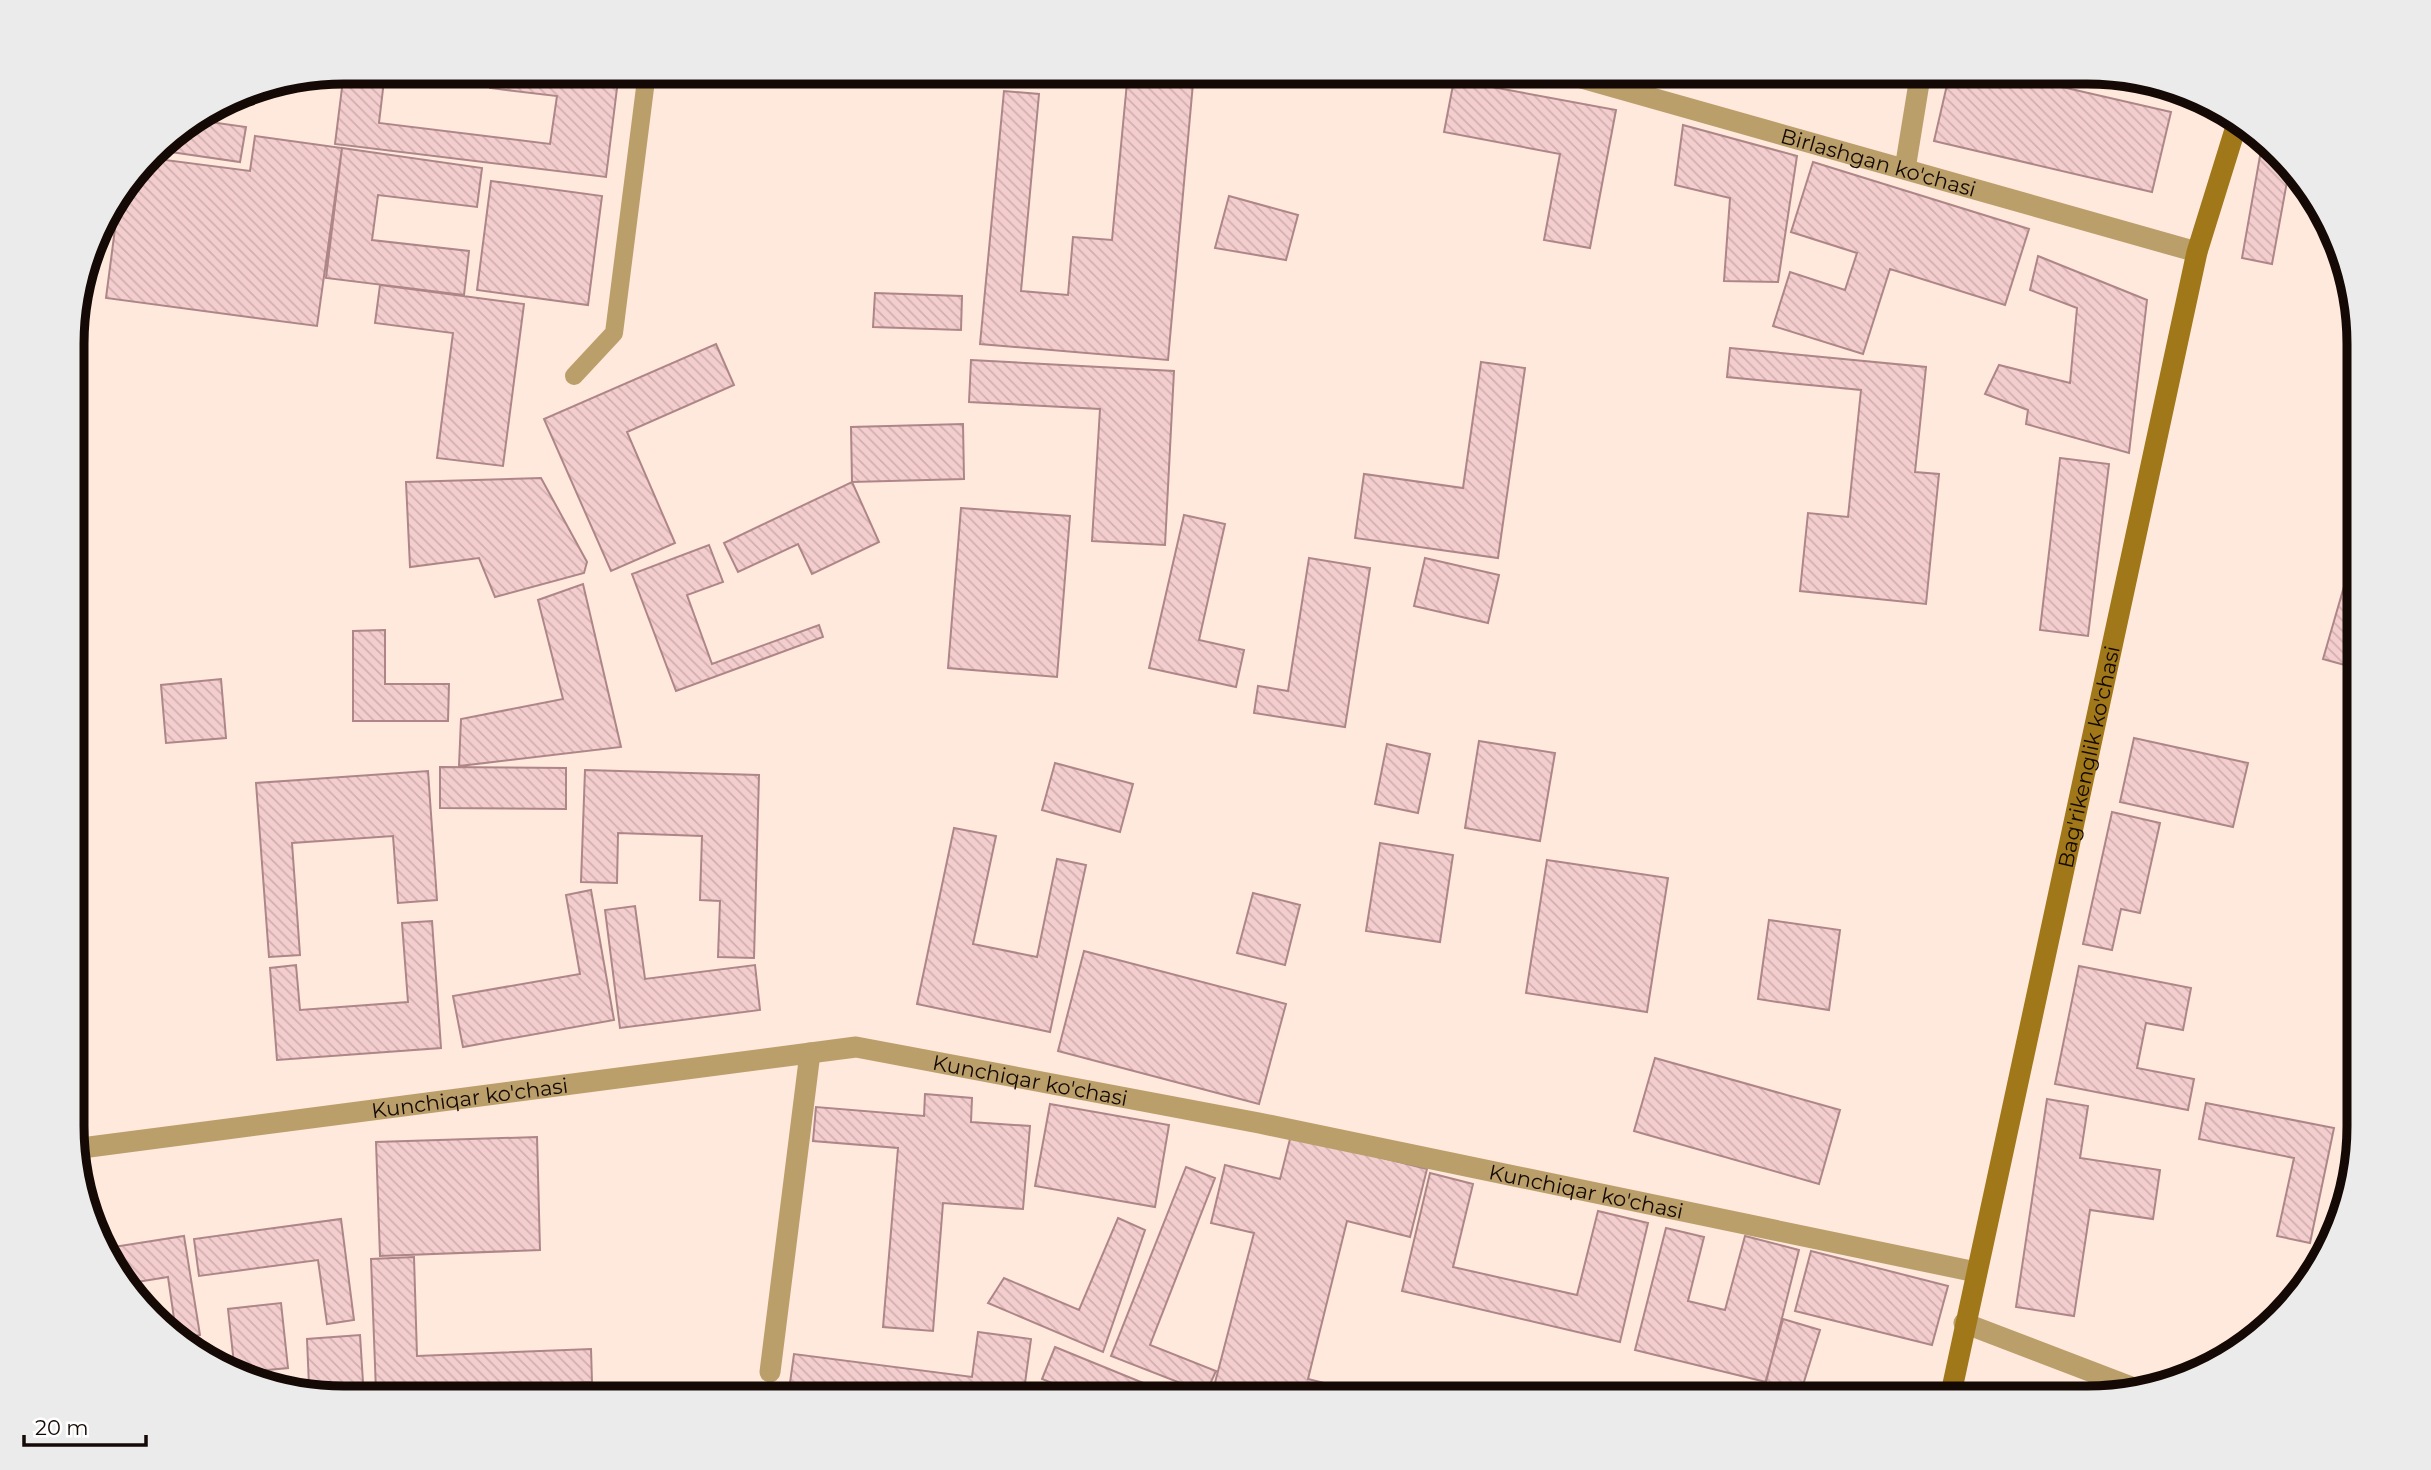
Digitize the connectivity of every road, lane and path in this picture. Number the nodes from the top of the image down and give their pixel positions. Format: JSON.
{"nodes":[{"id":1,"x":645,"y":84,"type":"edge"},
{"id":2,"x":1603,"y":84,"type":"edge"},
{"id":3,"x":1919,"y":84,"type":"edge"},
{"id":4,"x":2235,"y":131,"type":"edge"},
{"id":5,"x":1905,"y":169,"type":"junction"},
{"id":6,"x":2197,"y":252,"type":"junction"},
{"id":7,"x":573,"y":376,"type":"dead end"},
{"id":8,"x":810,"y":1053,"type":"junction"},
{"id":9,"x":85,"y":1148,"type":"edge"},
{"id":10,"x":1976,"y":1272,"type":"junction"},
{"id":11,"x":1964,"y":1323,"type":"junction"},
{"id":12,"x":770,"y":1372,"type":"dead end"},
{"id":13,"x":2123,"y":1384,"type":"edge"},
{"id":14,"x":1952,"y":1386,"type":"edge"}],
"edges":[{"from":1,"to":7,"type":"lane"},
{"from":2,"to":5,"type":"street","name":"Birlashgan ko'chasi"},
{"from":3,"to":5,"type":"street"},
{"from":4,"to":6,"type":"main road","name":"Bag'rikenglik ko'chasi"},
{"from":5,"to":6,"type":"street","name":"Birlashgan ko'chasi"},
{"from":6,"to":10,"type":"main road","name":"Bag'rikenglik ko'chasi"},
{"from":8,"to":9,"type":"street","name":"Kunchiqar ko'chasi"},
{"from":8,"to":10,"type":"street","name":"Kunchiqar ko'chasi"},
{"from":8,"to":12,"type":"street"},
{"from":10,"to":11,"type":"main road","name":"Bag'rikenglik ko'chasi"},
{"from":11,"to":13,"type":"street"},
{"from":11,"to":14,"type":"main road","name":"Bag'rikenglik ko'chasi"}]}
